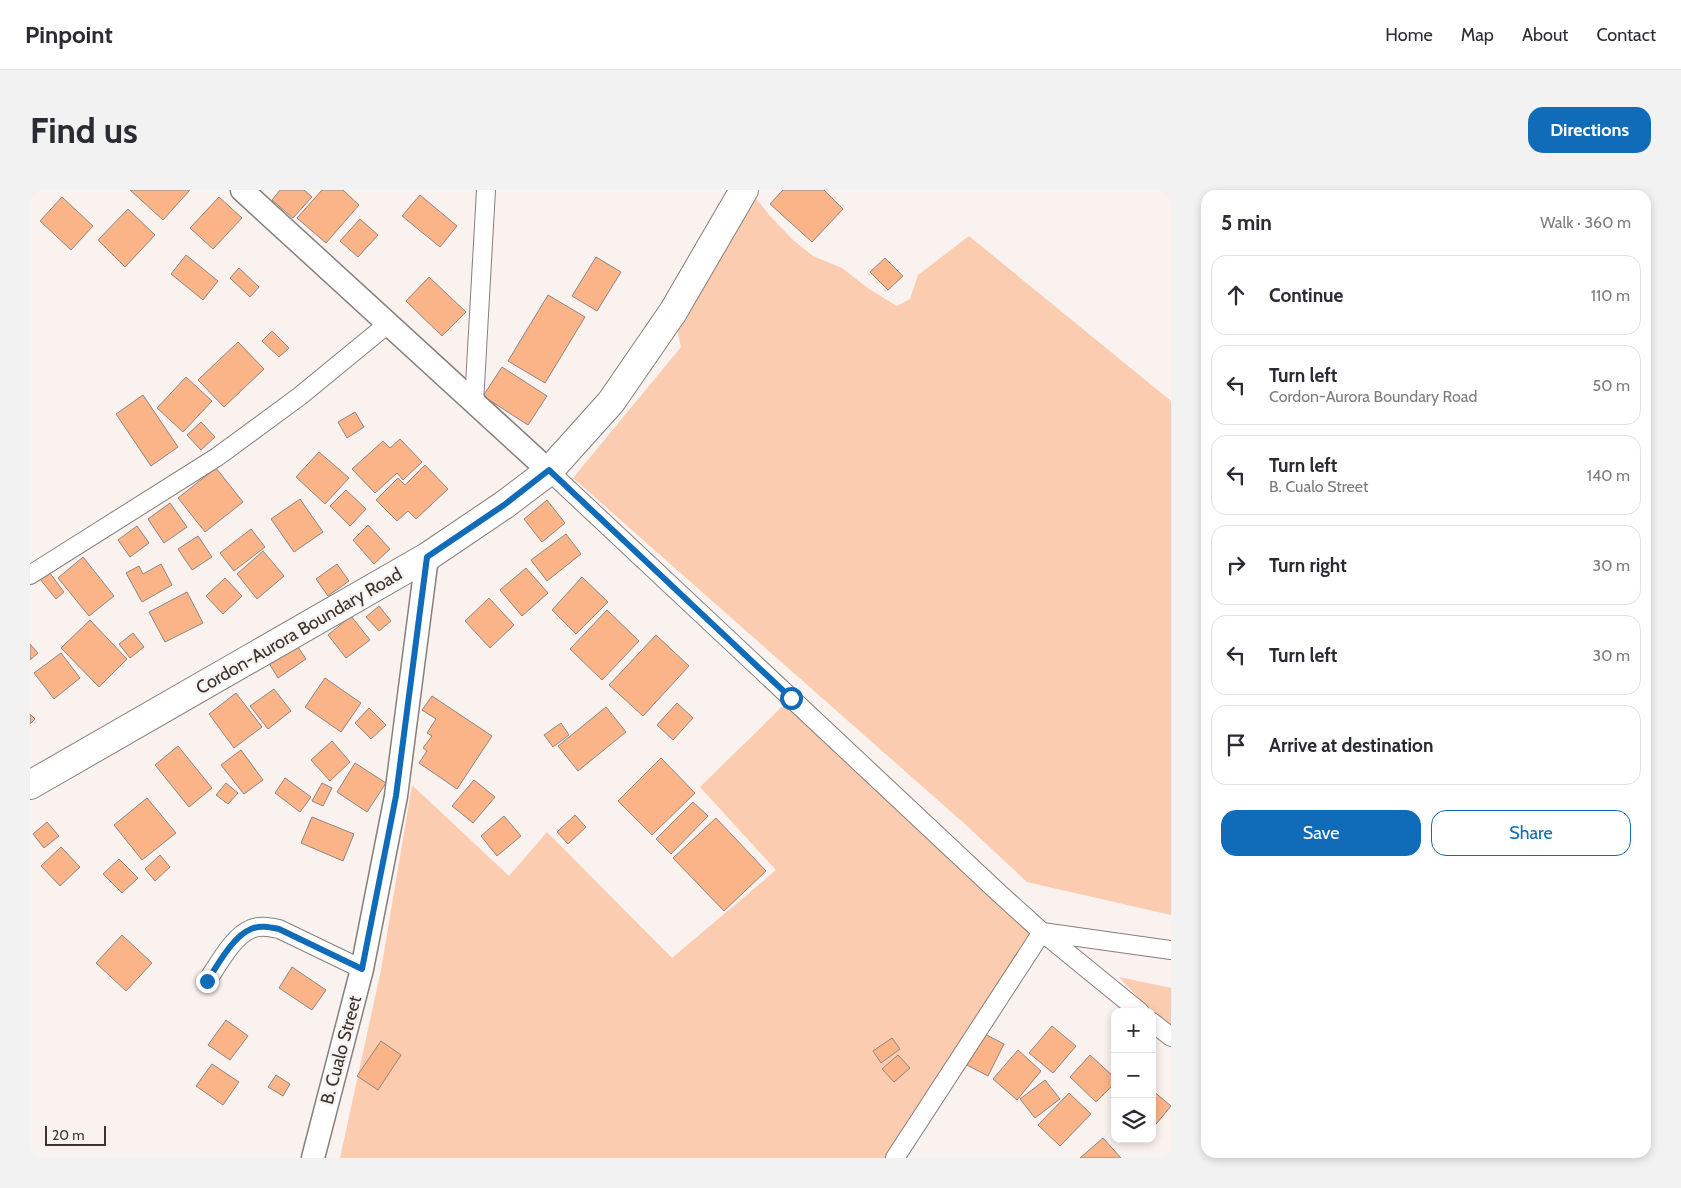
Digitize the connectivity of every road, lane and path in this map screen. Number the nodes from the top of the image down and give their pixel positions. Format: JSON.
{"nodes":[{"id":1,"x":242,"y":190,"type":"edge"},
{"id":2,"x":486,"y":190,"type":"edge"},
{"id":3,"x":744,"y":190,"type":"edge"},
{"id":4,"x":389,"y":323,"type":"junction"},
{"id":5,"x":474,"y":402,"type":"junction"},
{"id":6,"x":549,"y":470,"type":"junction"},
{"id":7,"x":427,"y":557,"type":"junction"},
{"id":8,"x":30,"y":575,"type":"edge"},
{"id":9,"x":30,"y":785,"type":"edge"},
{"id":10,"x":1042,"y":932,"type":"junction"},
{"id":11,"x":1171,"y":950,"type":"edge"},
{"id":12,"x":362,"y":969,"type":"junction"},
{"id":13,"x":207,"y":981,"type":"dead end"},
{"id":14,"x":1135,"y":1008,"type":"edge"},
{"id":15,"x":1156,"y":1025,"type":"edge"},
{"id":16,"x":1171,"y":1037,"type":"edge"},
{"id":17,"x":313,"y":1158,"type":"edge"},
{"id":18,"x":895,"y":1158,"type":"edge"}],
"edges":[{"from":1,"to":4,"type":"street"},
{"from":2,"to":5,"type":"street"},
{"from":3,"to":6,"type":"main road","name":"Cordon-Aurora Boundary Road"},
{"from":4,"to":5,"type":"street"},
{"from":4,"to":8,"type":"street"},
{"from":5,"to":6,"type":"street"},
{"from":6,"to":7,"type":"main road","name":"Cordon-Aurora Boundary Road"},
{"from":6,"to":10,"type":"street"},
{"from":7,"to":9,"type":"main road","name":"Cordon-Aurora Boundary Road"},
{"from":7,"to":12,"type":"street","name":"B. Cualo Street"},
{"from":10,"to":11,"type":"street"},
{"from":10,"to":14,"type":"street"},
{"from":10,"to":18,"type":"street"},
{"from":12,"to":13,"type":"street"},
{"from":12,"to":17,"type":"street","name":"B. Cualo Street"},
{"from":15,"to":16,"type":"street"}]}
